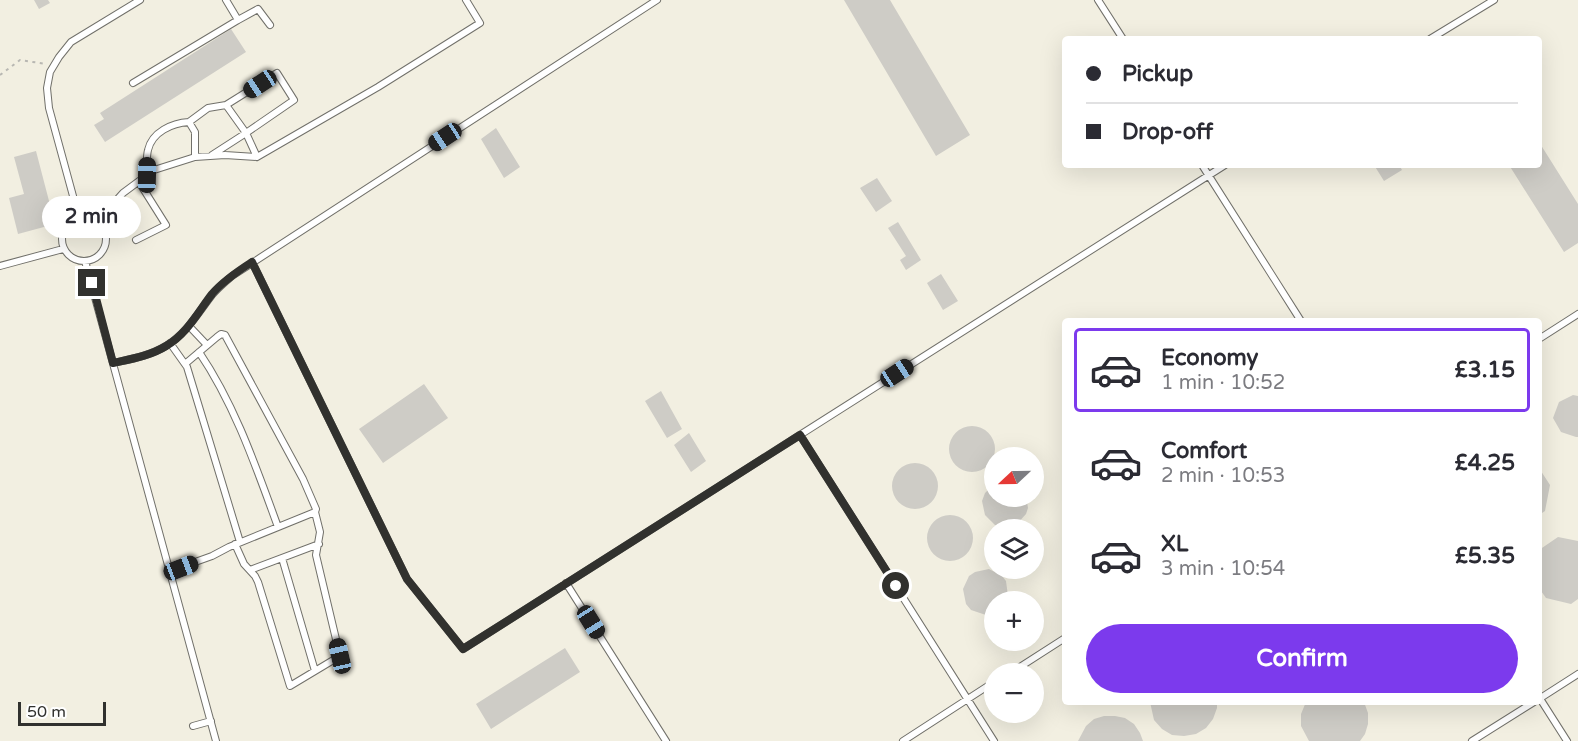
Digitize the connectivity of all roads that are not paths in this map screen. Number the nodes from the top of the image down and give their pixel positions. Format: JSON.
{"nodes":[{"id":1,"x":140,"y":0,"type":"edge"},
{"id":2,"x":226,"y":0,"type":"edge"},
{"id":3,"x":466,"y":0,"type":"edge"},
{"id":4,"x":657,"y":0,"type":"edge"},
{"id":5,"x":1098,"y":0,"type":"edge"},
{"id":6,"x":1494,"y":0,"type":"edge"},
{"id":7,"x":238,"y":20,"type":"junction"},
{"id":8,"x":270,"y":25,"type":"dead end"},
{"id":9,"x":1120,"y":36,"type":"edge"},
{"id":10,"x":1435,"y":36,"type":"edge"},
{"id":11,"x":133,"y":83,"type":"dead end"},
{"id":12,"x":226,"y":105,"type":"junction"},
{"id":13,"x":189,"y":123,"type":"junction"},
{"id":14,"x":246,"y":133,"type":"junction"},
{"id":15,"x":211,"y":156,"type":"junction"},
{"id":16,"x":195,"y":157,"type":"junction"},
{"id":17,"x":257,"y":157,"type":"junction"},
{"id":18,"x":1204,"y":168,"type":"edge"},
{"id":19,"x":1220,"y":168,"type":"edge"},
{"id":20,"x":147,"y":175,"type":"junction"},
{"id":21,"x":1209,"y":175,"type":"junction"},
{"id":22,"x":139,"y":182,"type":"junction"},
{"id":23,"x":79,"y":218,"type":"junction"},
{"id":24,"x":97,"y":222,"type":"junction"},
{"id":25,"x":136,"y":240,"type":"dead end"},
{"id":26,"x":63,"y":249,"type":"junction"},
{"id":27,"x":85,"y":261,"type":"junction"},
{"id":28,"x":252,"y":262,"type":"junction"},
{"id":29,"x":0,"y":266,"type":"edge"},
{"id":30,"x":1578,"y":314,"type":"edge"},
{"id":31,"x":1299,"y":318,"type":"edge"},
{"id":32,"x":189,"y":326,"type":"junction"},
{"id":33,"x":1542,"y":337,"type":"edge"},
{"id":34,"x":169,"y":344,"type":"junction"},
{"id":35,"x":207,"y":345,"type":"junction"},
{"id":36,"x":199,"y":351,"type":"junction"},
{"id":37,"x":113,"y":363,"type":"junction"},
{"id":38,"x":185,"y":363,"type":"junction"},
{"id":39,"x":800,"y":435,"type":"junction"},
{"id":40,"x":315,"y":512,"type":"junction"},
{"id":41,"x":278,"y":527,"type":"junction"},
{"id":42,"x":234,"y":544,"type":"junction"},
{"id":43,"x":319,"y":544,"type":"junction"},
{"id":44,"x":282,"y":558,"type":"junction"},
{"id":45,"x":250,"y":570,"type":"junction"},
{"id":46,"x":170,"y":571,"type":"junction"},
{"id":47,"x":566,"y":583,"type":"junction"},
{"id":48,"x":1062,"y":640,"type":"edge"},
{"id":49,"x":1026,"y":663,"type":"edge"},
{"id":50,"x":315,"y":671,"type":"junction"},
{"id":51,"x":1578,"y":674,"type":"edge"},
{"id":52,"x":984,"y":688,"type":"edge"},
{"id":53,"x":1542,"y":696,"type":"edge"},
{"id":54,"x":967,"y":699,"type":"junction"},
{"id":55,"x":1542,"y":703,"type":"edge"},
{"id":56,"x":1529,"y":705,"type":"edge"},
{"id":57,"x":211,"y":721,"type":"junction"},
{"id":58,"x":193,"y":726,"type":"dead end"},
{"id":59,"x":216,"y":741,"type":"edge"},
{"id":60,"x":666,"y":741,"type":"edge"},
{"id":61,"x":903,"y":741,"type":"edge"},
{"id":62,"x":994,"y":741,"type":"edge"},
{"id":63,"x":1472,"y":741,"type":"edge"},
{"id":64,"x":1567,"y":741,"type":"edge"}],
"edges":[{"from":1,"to":23,"type":"lane"},
{"from":2,"to":7,"type":"lane"},
{"from":3,"to":17,"type":"lane"},
{"from":4,"to":28,"type":"lane"},
{"from":5,"to":9,"type":"lane"},
{"from":6,"to":10,"type":"lane"},
{"from":7,"to":8,"type":"lane"},
{"from":7,"to":11,"type":"lane"},
{"from":12,"to":13,"type":"lane"},
{"from":12,"to":14,"type":"lane"},
{"from":12,"to":14,"type":"lane"},
{"from":13,"to":16,"type":"lane"},
{"from":13,"to":20,"type":"lane"},
{"from":14,"to":15,"type":"lane"},
{"from":14,"to":17,"type":"lane"},
{"from":15,"to":16,"type":"lane"},
{"from":15,"to":17,"type":"lane"},
{"from":16,"to":20,"type":"lane"},
{"from":18,"to":21,"type":"lane"},
{"from":19,"to":21,"type":"lane"},
{"from":20,"to":22,"type":"lane"},
{"from":21,"to":31,"type":"lane"},
{"from":21,"to":39,"type":"lane"},
{"from":22,"to":24,"type":"lane"},
{"from":22,"to":25,"type":"lane"},
{"from":23,"to":24,"type":"lane"},
{"from":23,"to":26,"type":"lane"},
{"from":24,"to":27,"type":"lane"},
{"from":26,"to":27,"type":"lane"},
{"from":26,"to":29,"type":"lane"},
{"from":27,"to":37,"type":"lane"},
{"from":28,"to":32,"type":"lane"},
{"from":28,"to":47,"type":"lane"},
{"from":30,"to":33,"type":"lane"},
{"from":32,"to":34,"type":"lane"},
{"from":32,"to":35,"type":"lane"},
{"from":34,"to":37,"type":"lane"},
{"from":34,"to":38,"type":"lane"},
{"from":35,"to":36,"type":"lane"},
{"from":35,"to":40,"type":"lane"},
{"from":36,"to":38,"type":"lane"},
{"from":36,"to":41,"type":"lane"},
{"from":37,"to":46,"type":"lane"},
{"from":38,"to":42,"type":"lane"},
{"from":39,"to":47,"type":"lane"},
{"from":39,"to":54,"type":"lane"},
{"from":40,"to":41,"type":"lane"},
{"from":40,"to":43,"type":"lane"},
{"from":41,"to":42,"type":"lane"},
{"from":42,"to":45,"type":"lane"},
{"from":42,"to":46,"type":"lane"},
{"from":43,"to":44,"type":"lane"},
{"from":43,"to":50,"type":"lane"},
{"from":44,"to":45,"type":"lane"},
{"from":44,"to":50,"type":"lane"},
{"from":45,"to":50,"type":"lane"},
{"from":46,"to":57,"type":"lane"},
{"from":47,"to":60,"type":"lane"},
{"from":48,"to":49,"type":"lane"},
{"from":51,"to":53,"type":"lane"},
{"from":52,"to":54,"type":"lane"},
{"from":54,"to":61,"type":"lane"},
{"from":54,"to":62,"type":"lane"},
{"from":55,"to":64,"type":"lane"},
{"from":56,"to":63,"type":"lane"},
{"from":57,"to":58,"type":"lane"},
{"from":57,"to":59,"type":"lane"}]}
